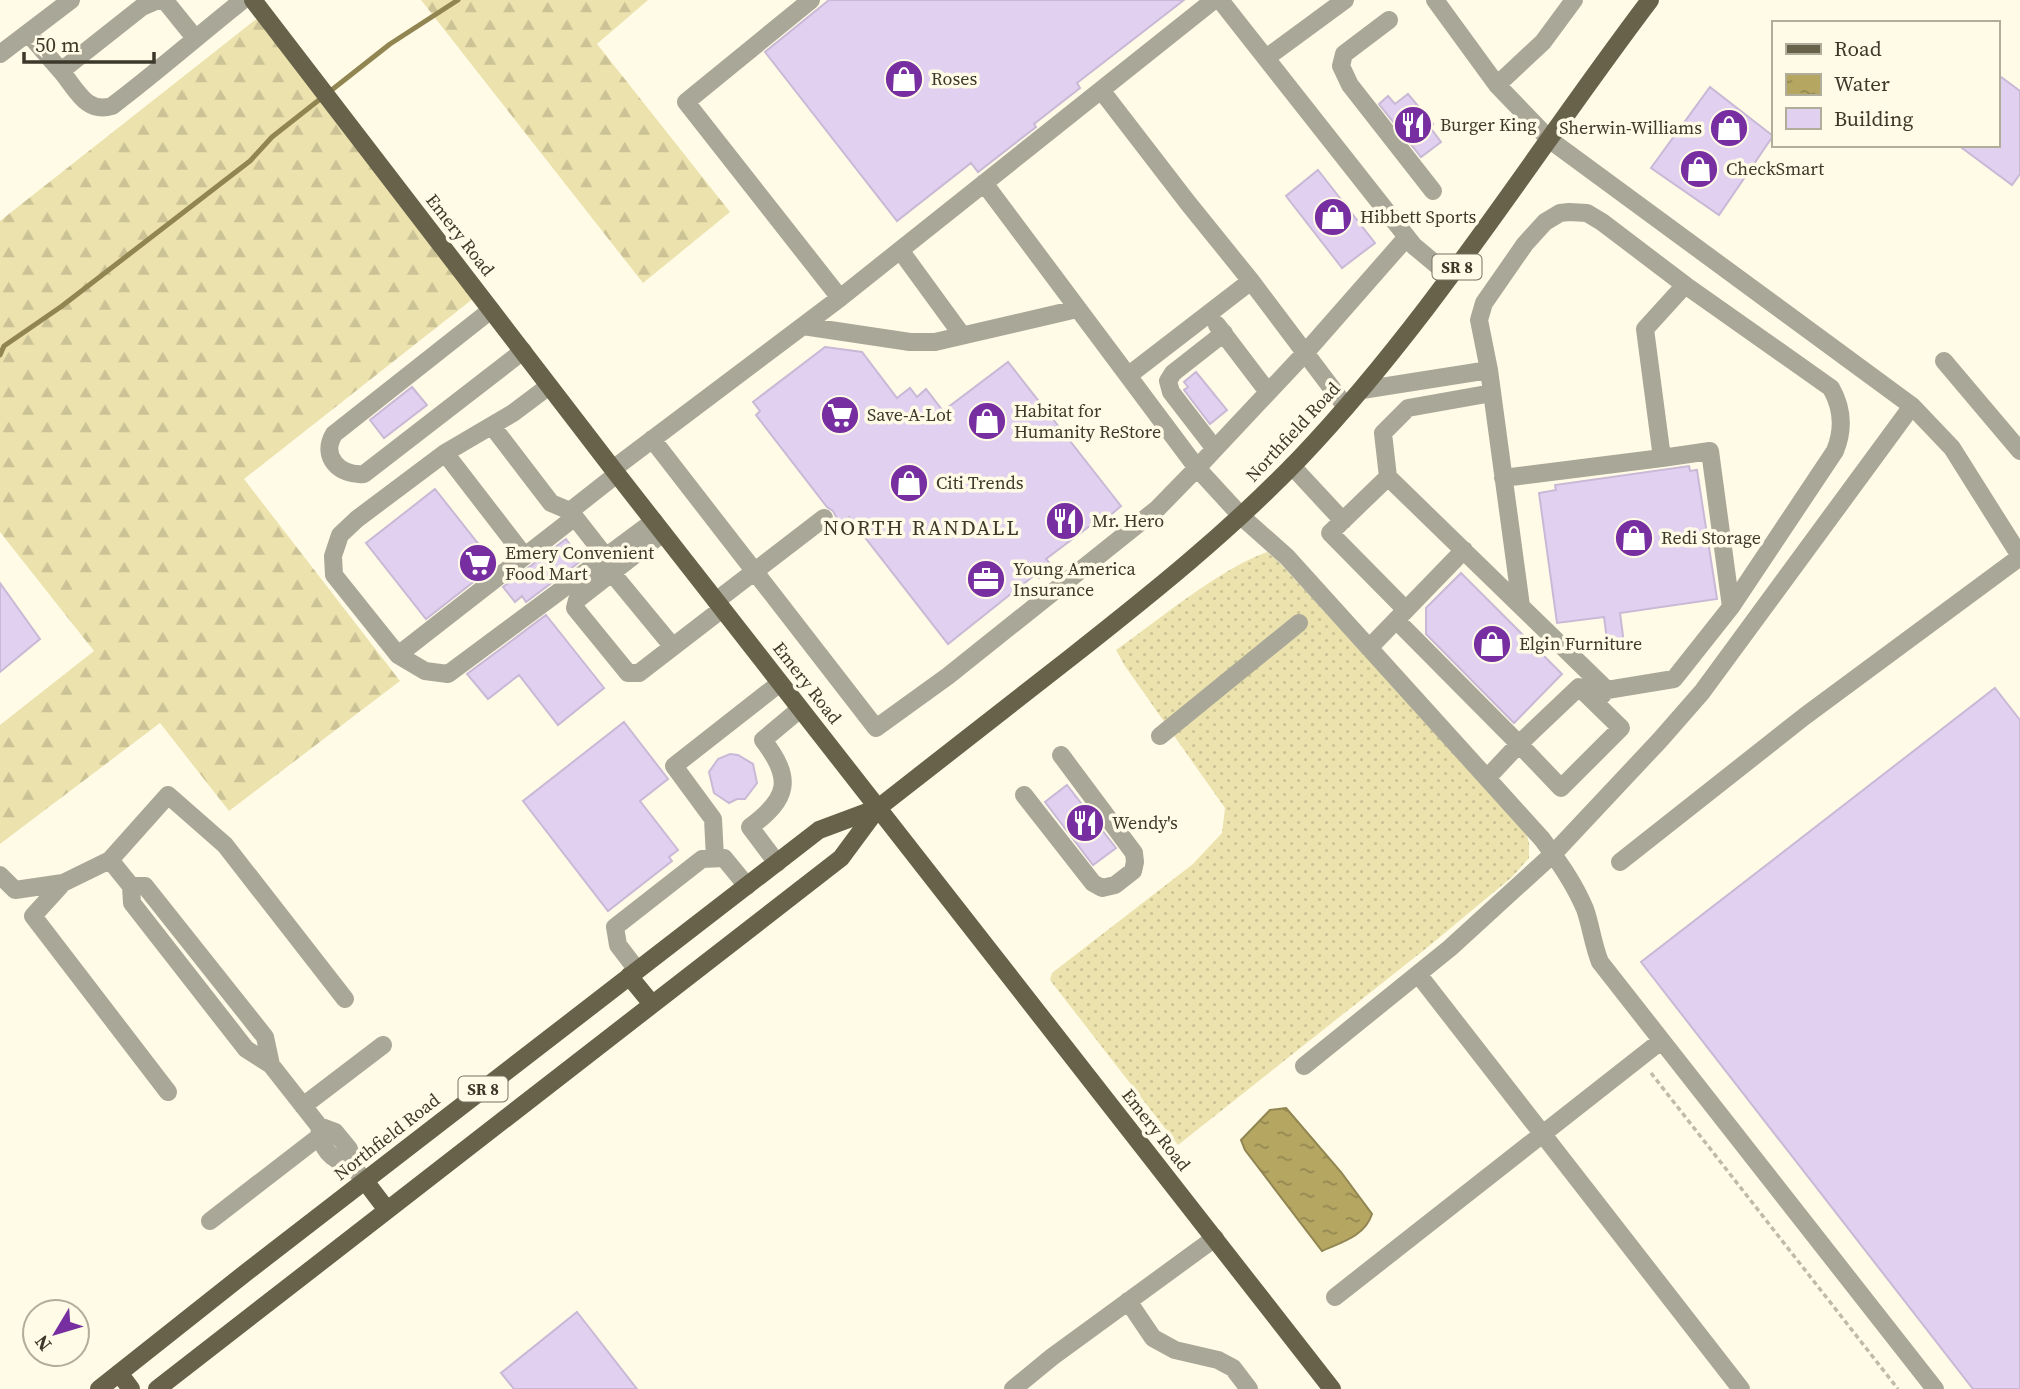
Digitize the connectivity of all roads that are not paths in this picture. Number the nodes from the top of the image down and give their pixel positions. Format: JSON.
{"nodes":[{"id":1,"x":71,"y":0,"type":"edge"},
{"id":2,"x":159,"y":0,"type":"edge"},
{"id":3,"x":243,"y":0,"type":"edge"},
{"id":4,"x":253,"y":0,"type":"edge"},
{"id":5,"x":811,"y":0,"type":"edge"},
{"id":6,"x":1214,"y":0,"type":"edge"},
{"id":7,"x":1220,"y":0,"type":"edge"},
{"id":8,"x":1345,"y":0,"type":"edge"},
{"id":9,"x":1435,"y":0,"type":"edge"},
{"id":10,"x":1574,"y":0,"type":"edge"},
{"id":11,"x":1650,"y":0,"type":"edge"},
{"id":12,"x":1389,"y":20,"type":"dead end"},
{"id":13,"x":28,"y":33,"type":"junction"},
{"id":14,"x":195,"y":38,"type":"junction"},
{"id":15,"x":0,"y":54,"type":"edge"},
{"id":16,"x":1266,"y":58,"type":"junction"},
{"id":17,"x":61,"y":71,"type":"junction"},
{"id":18,"x":1497,"y":85,"type":"junction"},
{"id":19,"x":1101,"y":90,"type":"junction"},
{"id":20,"x":1550,"y":140,"type":"junction"},
{"id":21,"x":984,"y":183,"type":"junction"},
{"id":22,"x":1433,"y":191,"type":"dead end"},
{"id":23,"x":1407,"y":237,"type":"junction"},
{"id":24,"x":900,"y":250,"type":"junction"},
{"id":25,"x":1450,"y":276,"type":"junction"},
{"id":26,"x":1251,"y":281,"type":"junction"},
{"id":27,"x":1685,"y":285,"type":"junction"},
{"id":28,"x":840,"y":298,"type":"junction"},
{"id":29,"x":1077,"y":309,"type":"junction"},
{"id":30,"x":491,"y":310,"type":"junction"},
{"id":31,"x":1208,"y":315,"type":"junction"},
{"id":32,"x":803,"y":326,"type":"junction"},
{"id":33,"x":1224,"y":333,"type":"junction"},
{"id":34,"x":962,"y":335,"type":"junction"},
{"id":35,"x":523,"y":351,"type":"junction"},
{"id":36,"x":1306,"y":352,"type":"junction"},
{"id":37,"x":1944,"y":361,"type":"dead end"},
{"id":38,"x":1489,"y":370,"type":"junction"},
{"id":39,"x":1129,"y":375,"type":"junction"},
{"id":40,"x":550,"y":386,"type":"junction"},
{"id":41,"x":1362,"y":390,"type":"junction"},
{"id":42,"x":1268,"y":392,"type":"junction"},
{"id":43,"x":1492,"y":393,"type":"junction"},
{"id":44,"x":1912,"y":406,"type":"junction"},
{"id":45,"x":1346,"y":407,"type":"junction"},
{"id":46,"x":492,"y":426,"type":"junction"},
{"id":47,"x":652,"y":439,"type":"junction"},
{"id":48,"x":1215,"y":449,"type":"junction"},
{"id":49,"x":2020,"y":451,"type":"edge"},
{"id":50,"x":445,"y":453,"type":"junction"},
{"id":51,"x":1662,"y":458,"type":"junction"},
{"id":52,"x":1292,"y":466,"type":"junction"},
{"id":53,"x":1197,"y":468,"type":"junction"},
{"id":54,"x":615,"y":471,"type":"junction"},
{"id":55,"x":1388,"y":477,"type":"junction"},
{"id":56,"x":1503,"y":478,"type":"junction"},
{"id":57,"x":573,"y":514,"type":"junction"},
{"id":58,"x":1242,"y":517,"type":"junction"},
{"id":59,"x":824,"y":518,"type":"dead end"},
{"id":60,"x":1343,"y":521,"type":"junction"},
{"id":61,"x":659,"y":527,"type":"junction"},
{"id":62,"x":519,"y":549,"type":"dead end"},
{"id":63,"x":1464,"y":550,"type":"junction"},
{"id":64,"x":2020,"y":557,"type":"edge"},
{"id":65,"x":609,"y":565,"type":"junction"},
{"id":66,"x":755,"y":569,"type":"junction"},
{"id":67,"x":719,"y":605,"type":"junction"},
{"id":68,"x":1521,"y":606,"type":"junction"},
{"id":69,"x":1731,"y":607,"type":"junction"},
{"id":70,"x":1401,"y":615,"type":"junction"},
{"id":71,"x":1299,"y":623,"type":"dead end"},
{"id":72,"x":673,"y":647,"type":"junction"},
{"id":73,"x":1369,"y":648,"type":"junction"},
{"id":74,"x":398,"y":655,"type":"junction"},
{"id":75,"x":780,"y":683,"type":"junction"},
{"id":76,"x":1601,"y":696,"type":"junction"},
{"id":77,"x":800,"y":709,"type":"junction"},
{"id":78,"x":1160,"y":736,"type":"dead end"},
{"id":79,"x":1519,"y":744,"type":"junction"},
{"id":80,"x":1061,"y":755,"type":"dead end"},
{"id":81,"x":1488,"y":777,"type":"junction"},
{"id":82,"x":1024,"y":795,"type":"dead end"},
{"id":83,"x":878,"y":808,"type":"junction"},
{"id":84,"x":1553,"y":854,"type":"junction"},
{"id":85,"x":715,"y":858,"type":"junction"},
{"id":86,"x":110,"y":860,"type":"junction"},
{"id":87,"x":1620,"y":862,"type":"dead end"},
{"id":88,"x":777,"y":863,"type":"junction"},
{"id":89,"x":0,"y":876,"type":"edge"},
{"id":90,"x":63,"y":884,"type":"junction"},
{"id":91,"x":747,"y":886,"type":"junction"},
{"id":92,"x":633,"y":973,"type":"junction"},
{"id":93,"x":1418,"y":974,"type":"junction"},
{"id":94,"x":345,"y":999,"type":"dead end"},
{"id":95,"x":652,"y":1004,"type":"junction"},
{"id":96,"x":1661,"y":1041,"type":"junction"},
{"id":97,"x":383,"y":1045,"type":"dead end"},
{"id":98,"x":1304,"y":1066,"type":"dead end"},
{"id":99,"x":168,"y":1093,"type":"dead end"},
{"id":100,"x":303,"y":1106,"type":"junction"},
{"id":101,"x":320,"y":1131,"type":"junction"},
{"id":102,"x":1543,"y":1133,"type":"junction"},
{"id":103,"x":365,"y":1181,"type":"junction"},
{"id":104,"x":387,"y":1210,"type":"junction"},
{"id":105,"x":210,"y":1221,"type":"dead end"},
{"id":106,"x":1215,"y":1238,"type":"junction"},
{"id":107,"x":1335,"y":1297,"type":"dead end"},
{"id":108,"x":1128,"y":1301,"type":"junction"},
{"id":109,"x":119,"y":1373,"type":"junction"},
{"id":110,"x":99,"y":1389,"type":"edge"},
{"id":111,"x":131,"y":1389,"type":"edge"},
{"id":112,"x":157,"y":1389,"type":"edge"},
{"id":113,"x":1013,"y":1389,"type":"edge"},
{"id":114,"x":1250,"y":1389,"type":"edge"},
{"id":115,"x":1332,"y":1389,"type":"edge"},
{"id":116,"x":1741,"y":1389,"type":"edge"},
{"id":117,"x":1935,"y":1389,"type":"edge"}],
"edges":[{"from":1,"to":13,"type":"street"},
{"from":2,"to":14,"type":"street"},
{"from":2,"to":17,"type":"street"},
{"from":3,"to":14,"type":"street"},
{"from":4,"to":30,"type":"main road","name":"Emery Road"},
{"from":5,"to":28,"type":"street"},
{"from":6,"to":19,"type":"street"},
{"from":7,"to":16,"type":"street"},
{"from":8,"to":16,"type":"street"},
{"from":9,"to":18,"type":"street"},
{"from":10,"to":18,"type":"street"},
{"from":11,"to":20,"type":"main road","name":"Northfield Road","number":"SR 8"},
{"from":12,"to":22,"type":"street"},
{"from":13,"to":15,"type":"street"},
{"from":13,"to":17,"type":"street"},
{"from":14,"to":17,"type":"street"},
{"from":16,"to":23,"type":"street"},
{"from":18,"to":20,"type":"street"},
{"from":19,"to":21,"type":"street"},
{"from":19,"to":26,"type":"street"},
{"from":20,"to":25,"type":"main road","name":"Northfield Road","number":"SR 8"},
{"from":20,"to":44,"type":"street"},
{"from":21,"to":24,"type":"street"},
{"from":21,"to":29,"type":"street"},
{"from":23,"to":25,"type":"street"},
{"from":23,"to":36,"type":"street"},
{"from":24,"to":28,"type":"street"},
{"from":24,"to":34,"type":"street"},
{"from":25,"to":41,"type":"main road","name":"Northfield Road","number":"SR 8"},
{"from":26,"to":31,"type":"street"},
{"from":26,"to":36,"type":"street"},
{"from":27,"to":38,"type":"street"},
{"from":27,"to":51,"type":"street"},
{"from":27,"to":69,"type":"street"},
{"from":28,"to":32,"type":"street"},
{"from":29,"to":34,"type":"street"},
{"from":29,"to":39,"type":"street"},
{"from":30,"to":35,"type":"main road","name":"Emery Road"},
{"from":30,"to":35,"type":"street"},
{"from":31,"to":33,"type":"street"},
{"from":31,"to":39,"type":"street"},
{"from":32,"to":34,"type":"street"},
{"from":32,"to":47,"type":"street"},
{"from":33,"to":42,"type":"street"},
{"from":33,"to":48,"type":"street"},
{"from":35,"to":40,"type":"main road","name":"Emery Road"},
{"from":36,"to":42,"type":"street"},
{"from":36,"to":45,"type":"street"},
{"from":37,"to":49,"type":"street"},
{"from":38,"to":41,"type":"street"},
{"from":38,"to":43,"type":"street"},
{"from":39,"to":53,"type":"street"},
{"from":40,"to":46,"type":"street"},
{"from":40,"to":54,"type":"main road","name":"Emery Road"},
{"from":41,"to":45,"type":"main road","name":"Northfield Road","number":"SR 8"},
{"from":42,"to":48,"type":"street"},
{"from":43,"to":55,"type":"street"},
{"from":43,"to":56,"type":"street"},
{"from":44,"to":64,"type":"street"},
{"from":44,"to":84,"type":"street"},
{"from":45,"to":52,"type":"main road","name":"Northfield Road","number":"SR 8"},
{"from":46,"to":50,"type":"street"},
{"from":46,"to":57,"type":"street"},
{"from":47,"to":54,"type":"street"},
{"from":47,"to":66,"type":"street"},
{"from":48,"to":53,"type":"street"},
{"from":50,"to":62,"type":"street"},
{"from":50,"to":74,"type":"street"},
{"from":51,"to":56,"type":"street"},
{"from":51,"to":69,"type":"street"},
{"from":52,"to":58,"type":"main road","name":"Northfield Road","number":"SR 8"},
{"from":52,"to":60,"type":"street"},
{"from":53,"to":58,"type":"street"},
{"from":53,"to":66,"type":"street"},
{"from":54,"to":57,"type":"street"},
{"from":54,"to":61,"type":"main road","name":"Emery Road"},
{"from":55,"to":60,"type":"street"},
{"from":55,"to":63,"type":"street"},
{"from":56,"to":68,"type":"street"},
{"from":57,"to":65,"type":"street"},
{"from":57,"to":74,"type":"street"},
{"from":58,"to":73,"type":"street"},
{"from":58,"to":83,"type":"main road","name":"Northfield Road","number":"SR 8"},
{"from":59,"to":66,"type":"street"},
{"from":60,"to":70,"type":"street"},
{"from":61,"to":65,"type":"street"},
{"from":61,"to":67,"type":"main road","name":"Emery Road"},
{"from":63,"to":68,"type":"street"},
{"from":63,"to":70,"type":"street"},
{"from":64,"to":87,"type":"street"},
{"from":65,"to":72,"type":"street"},
{"from":65,"to":72,"type":"street"},
{"from":65,"to":74,"type":"street"},
{"from":66,"to":67,"type":"street"},
{"from":67,"to":72,"type":"street"},
{"from":67,"to":75,"type":"main road","name":"Emery Road"},
{"from":68,"to":76,"type":"street"},
{"from":69,"to":76,"type":"street"},
{"from":70,"to":73,"type":"street"},
{"from":70,"to":79,"type":"street"},
{"from":71,"to":78,"type":"street"},
{"from":73,"to":81,"type":"street"},
{"from":75,"to":77,"type":"main road","name":"Emery Road"},
{"from":75,"to":85,"type":"street"},
{"from":76,"to":79,"type":"street"},
{"from":76,"to":79,"type":"street"},
{"from":77,"to":83,"type":"main road","name":"Emery Road"},
{"from":77,"to":88,"type":"street"},
{"from":79,"to":81,"type":"street"},
{"from":80,"to":82,"type":"street"},
{"from":81,"to":84,"type":"street"},
{"from":83,"to":88,"type":"main road","name":"Northfield Road","number":"SR 8"},
{"from":83,"to":95,"type":"main road","name":"Northfield Road","number":"SR 8"},
{"from":83,"to":106,"type":"main road","name":"Emery Road"},
{"from":84,"to":93,"type":"street"},
{"from":84,"to":96,"type":"street"},
{"from":85,"to":91,"type":"street"},
{"from":85,"to":92,"type":"street"},
{"from":86,"to":90,"type":"street"},
{"from":86,"to":94,"type":"street"},
{"from":86,"to":100,"type":"street"},
{"from":88,"to":91,"type":"main road","name":"Northfield Road","number":"SR 8"},
{"from":89,"to":90,"type":"street"},
{"from":90,"to":99,"type":"street"},
{"from":91,"to":92,"type":"main road","name":"Northfield Road","number":"SR 8"},
{"from":92,"to":95,"type":"main road"},
{"from":92,"to":103,"type":"main road","name":"Northfield Road","number":"SR 8"},
{"from":93,"to":98,"type":"street"},
{"from":93,"to":102,"type":"street"},
{"from":95,"to":104,"type":"main road","name":"Northfield Road","number":"SR 8"},
{"from":96,"to":102,"type":"street"},
{"from":96,"to":117,"type":"street"},
{"from":97,"to":100,"type":"street"},
{"from":100,"to":101,"type":"street"},
{"from":101,"to":103,"type":"street"},
{"from":101,"to":105,"type":"street"},
{"from":102,"to":107,"type":"street"},
{"from":102,"to":116,"type":"street"},
{"from":103,"to":104,"type":"main road"},
{"from":103,"to":109,"type":"main road","name":"Northfield Road","number":"SR 8"},
{"from":104,"to":112,"type":"main road","name":"Northfield Road","number":"SR 8"},
{"from":106,"to":108,"type":"street"},
{"from":106,"to":115,"type":"main road","name":"Emery Road"},
{"from":108,"to":113,"type":"street"},
{"from":108,"to":114,"type":"street"},
{"from":109,"to":110,"type":"main road","name":"Northfield Road","number":"SR 8"},
{"from":109,"to":111,"type":"main road"}]}
